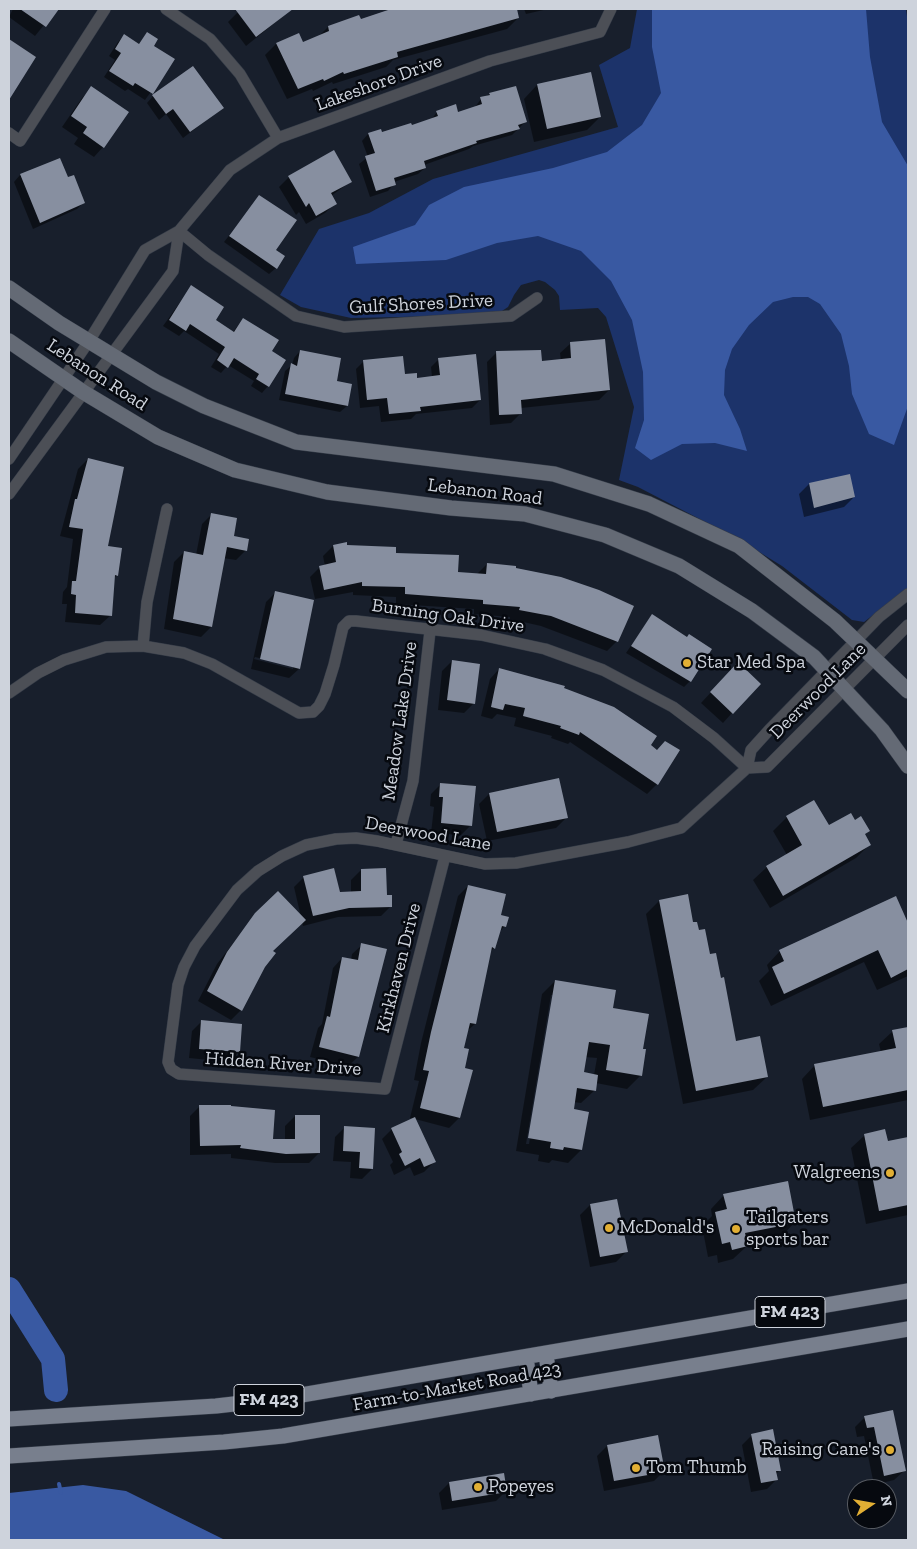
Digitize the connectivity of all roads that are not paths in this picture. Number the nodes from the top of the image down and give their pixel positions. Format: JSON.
{"nodes":[{"id":1,"x":105,"y":9,"type":"edge"},
{"id":2,"x":166,"y":9,"type":"edge"},
{"id":3,"x":611,"y":9,"type":"edge"},
{"id":4,"x":9,"y":133,"type":"edge"},
{"id":5,"x":278,"y":138,"type":"junction"},
{"id":6,"x":179,"y":232,"type":"junction"},
{"id":7,"x":9,"y":288,"type":"edge"},
{"id":8,"x":537,"y":298,"type":"dead end"},
{"id":9,"x":9,"y":341,"type":"edge"},
{"id":10,"x":89,"y":341,"type":"junction"},
{"id":11,"x":110,"y":354,"type":"junction"},
{"id":12,"x":63,"y":379,"type":"junction"},
{"id":13,"x":83,"y":392,"type":"junction"},
{"id":14,"x":9,"y":458,"type":"edge"},
{"id":15,"x":9,"y":493,"type":"edge"},
{"id":16,"x":168,"y":509,"type":"dead end"},
{"id":17,"x":908,"y":594,"type":"edge"},
{"id":18,"x":908,"y":625,"type":"edge"},
{"id":19,"x":430,"y":631,"type":"junction"},
{"id":20,"x":856,"y":642,"type":"junction"},
{"id":21,"x":143,"y":646,"type":"junction"},
{"id":22,"x":874,"y":659,"type":"junction"},
{"id":23,"x":827,"y":671,"type":"junction"},
{"id":24,"x":9,"y":678,"type":"edge"},
{"id":25,"x":844,"y":690,"type":"junction"},
{"id":26,"x":13,"y":691,"type":"edge"},
{"id":27,"x":908,"y":692,"type":"edge"},
{"id":28,"x":908,"y":766,"type":"edge"},
{"id":29,"x":747,"y":768,"type":"junction"},
{"id":30,"x":396,"y":844,"type":"junction"},
{"id":31,"x":444,"y":856,"type":"junction"},
{"id":32,"x":179,"y":1074,"type":"joint"},
{"id":33,"x":385,"y":1089,"type":"joint"},
{"id":34,"x":908,"y":1291,"type":"edge"},
{"id":35,"x":908,"y":1329,"type":"edge"},
{"id":36,"x":546,"y":1354,"type":"junction"},
{"id":37,"x":526,"y":1357,"type":"junction"},
{"id":38,"x":551,"y":1391,"type":"junction"},
{"id":39,"x":531,"y":1394,"type":"junction"},
{"id":40,"x":9,"y":1419,"type":"edge"},
{"id":41,"x":9,"y":1456,"type":"edge"}],
"edges":[{"from":1,"to":4,"type":"street"},
{"from":2,"to":5,"type":"street"},
{"from":3,"to":5,"type":"street","name":"Lakeshore Drive"},
{"from":5,"to":6,"type":"street","name":"Lakeshore Drive"},
{"from":6,"to":8,"type":"street","name":"Gulf Shores Drive"},
{"from":6,"to":10,"type":"street","name":"Lakeshore Drive"},
{"from":6,"to":11,"type":"street"},
{"from":7,"to":10,"type":"main road","name":"Lebanon Road"},
{"from":9,"to":12,"type":"main road","name":"Lebanon Road"},
{"from":10,"to":11,"type":"main road","name":"Lebanon Road"},
{"from":10,"to":12,"type":"street","name":"Lakeshore Drive"},
{"from":11,"to":13,"type":"street"},
{"from":11,"to":20,"type":"main road","name":"Lebanon Road"},
{"from":12,"to":13,"type":"main road","name":"Lebanon Road"},
{"from":12,"to":14,"type":"street","name":"Lakeshore Drive"},
{"from":13,"to":15,"type":"street"},
{"from":13,"to":23,"type":"main road","name":"Lebanon Road"},
{"from":16,"to":21,"type":"street"},
{"from":17,"to":20,"type":"street","name":"Deerwood Lane"},
{"from":18,"to":22,"type":"street","name":"Deerwood Lane"},
{"from":19,"to":21,"type":"street","name":"Burning Oak Drive"},
{"from":19,"to":29,"type":"street","name":"Burning Oak Drive"},
{"from":19,"to":30,"type":"street","name":"Meadow Lake Drive"},
{"from":20,"to":22,"type":"main road","name":"Lebanon Road"},
{"from":20,"to":23,"type":"street","name":"Deerwood Lane"},
{"from":21,"to":26,"type":"street"},
{"from":22,"to":25,"type":"street","name":"Deerwood Lane"},
{"from":22,"to":27,"type":"main road","name":"Lebanon Road"},
{"from":23,"to":25,"type":"main road","name":"Lebanon Road"},
{"from":23,"to":29,"type":"street","name":"Deerwood Lane"},
{"from":24,"to":26,"type":"street"},
{"from":25,"to":28,"type":"main road","name":"Lebanon Road"},
{"from":25,"to":29,"type":"street","name":"Deerwood Lane"},
{"from":29,"to":31,"type":"street","name":"Deerwood Lane"},
{"from":30,"to":31,"type":"street","name":"Deerwood Lane"},
{"from":30,"to":32,"type":"street","name":"Deerwood Lane"},
{"from":31,"to":33,"type":"street","name":"Kirkhaven Drive"},
{"from":32,"to":33,"type":"street","name":"Hidden River Drive"},
{"from":34,"to":36,"type":"main road","number":"FM 423"},
{"from":35,"to":38,"type":"main road","name":"Farm-to-Market Road 423","number":"FM 423"},
{"from":36,"to":37,"type":"main road","number":"FM 423"},
{"from":36,"to":38,"type":"main road"},
{"from":37,"to":39,"type":"main road"},
{"from":37,"to":40,"type":"main road","number":"FM 423"},
{"from":38,"to":39,"type":"main road","name":"Farm-to-Market Road 423","number":"FM 423"},
{"from":39,"to":41,"type":"main road","name":"Farm-to-Market Road 423","number":"FM 423"}]}
